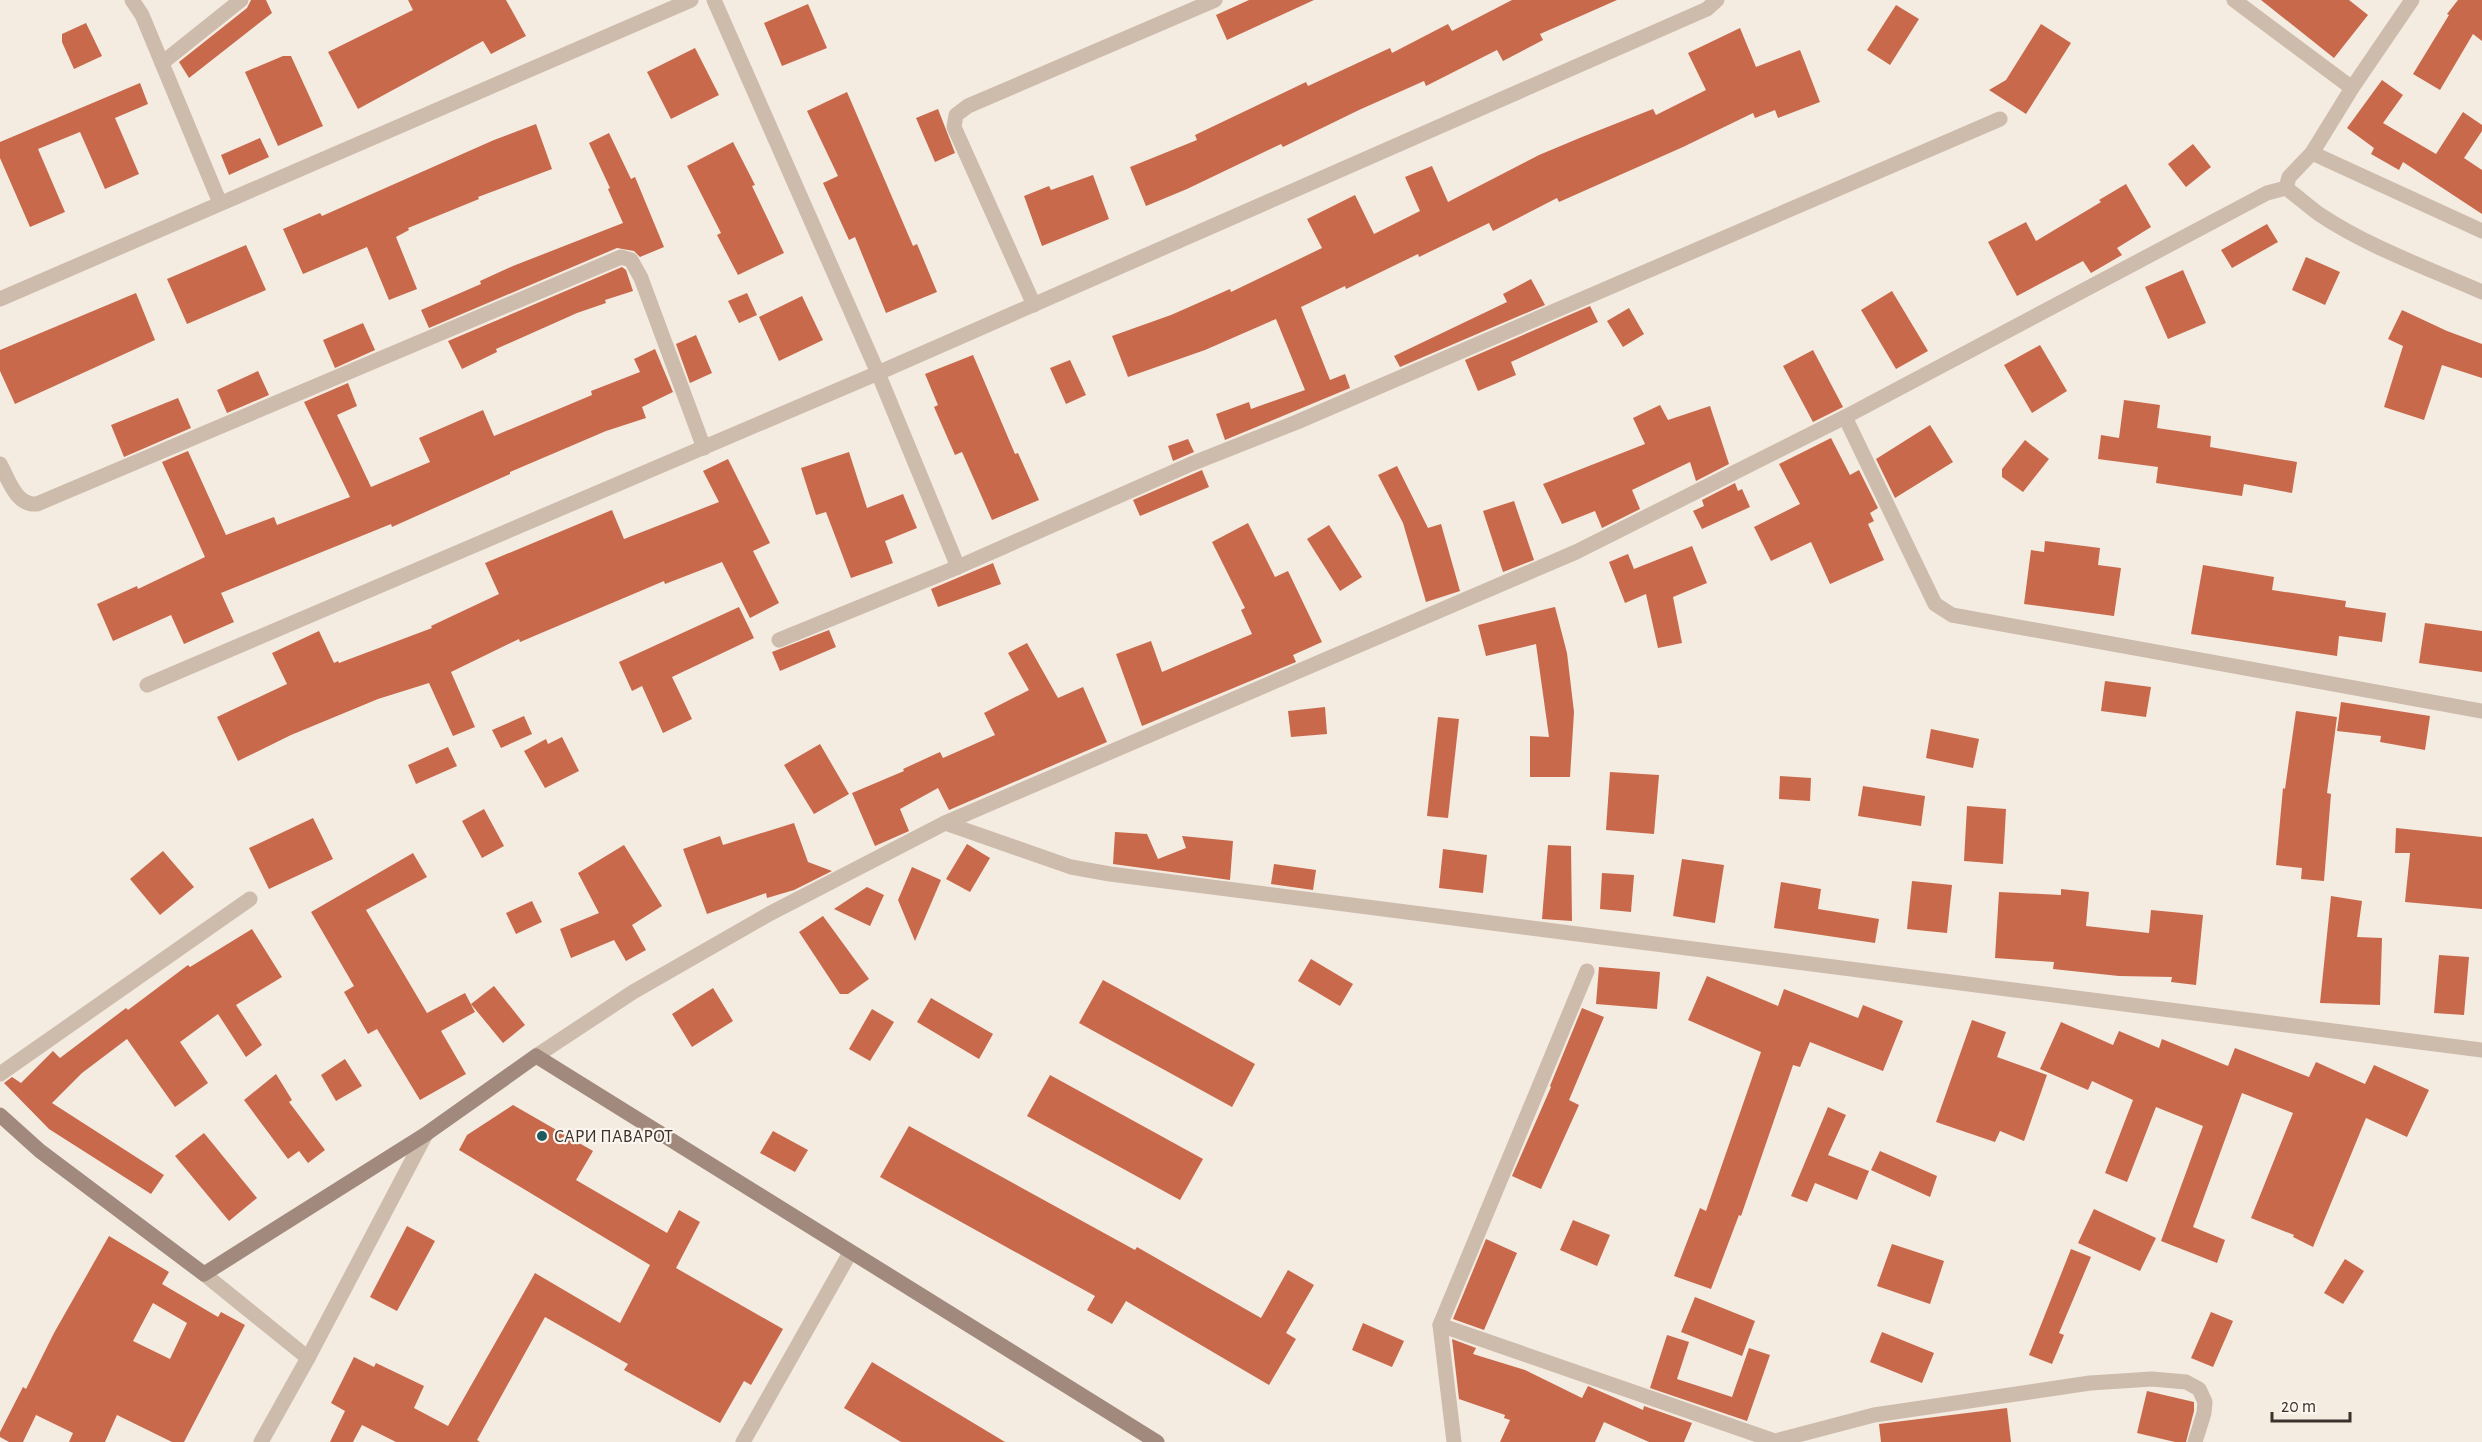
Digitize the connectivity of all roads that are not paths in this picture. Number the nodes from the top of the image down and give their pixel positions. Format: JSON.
{"nodes":[{"id":1,"x":132,"y":0,"type":"edge"},
{"id":2,"x":241,"y":0,"type":"edge"},
{"id":3,"x":714,"y":0,"type":"edge"},
{"id":4,"x":1215,"y":0,"type":"edge"},
{"id":5,"x":1717,"y":0,"type":"edge"},
{"id":6,"x":2234,"y":0,"type":"edge"},
{"id":7,"x":2412,"y":0,"type":"edge"},
{"id":8,"x":686,"y":1,"type":"edge"},
{"id":9,"x":162,"y":63,"type":"junction"},
{"id":10,"x":2352,"y":88,"type":"junction"},
{"id":11,"x":2000,"y":119,"type":"dead end"},
{"id":12,"x":2312,"y":153,"type":"junction"},
{"id":13,"x":2286,"y":188,"type":"junction"},
{"id":14,"x":220,"y":202,"type":"junction"},
{"id":15,"x":2482,"y":231,"type":"edge"},
{"id":16,"x":2482,"y":292,"type":"edge"},
{"id":17,"x":0,"y":299,"type":"edge"},
{"id":18,"x":1034,"y":305,"type":"junction"},
{"id":19,"x":878,"y":373,"type":"junction"},
{"id":20,"x":1845,"y":417,"type":"junction"},
{"id":21,"x":704,"y":448,"type":"junction"},
{"id":22,"x":0,"y":464,"type":"edge"},
{"id":23,"x":958,"y":567,"type":"junction"},
{"id":24,"x":779,"y":640,"type":"dead end"},
{"id":25,"x":147,"y":686,"type":"dead end"},
{"id":26,"x":2482,"y":711,"type":"edge"},
{"id":27,"x":945,"y":823,"type":"junction"},
{"id":28,"x":250,"y":899,"type":"dead end"},
{"id":29,"x":1587,"y":970,"type":"dead end"},
{"id":30,"x":2482,"y":1050,"type":"edge"},
{"id":31,"x":536,"y":1056,"type":"junction"},
{"id":32,"x":0,"y":1074,"type":"edge"},
{"id":33,"x":0,"y":1115,"type":"edge"},
{"id":34,"x":426,"y":1134,"type":"junction"},
{"id":35,"x":850,"y":1253,"type":"junction"},
{"id":36,"x":204,"y":1274,"type":"junction"},
{"id":37,"x":1440,"y":1325,"type":"junction"},
{"id":38,"x":308,"y":1358,"type":"junction"},
{"id":39,"x":261,"y":1442,"type":"edge"},
{"id":40,"x":743,"y":1442,"type":"edge"},
{"id":41,"x":1157,"y":1442,"type":"edge"},
{"id":42,"x":1454,"y":1442,"type":"edge"},
{"id":43,"x":2195,"y":1442,"type":"edge"}],
"edges":[{"from":1,"to":9,"type":"street"},
{"from":2,"to":9,"type":"street"},
{"from":3,"to":19,"type":"street"},
{"from":4,"to":18,"type":"street"},
{"from":5,"to":18,"type":"street"},
{"from":6,"to":10,"type":"street"},
{"from":7,"to":10,"type":"street"},
{"from":8,"to":14,"type":"street"},
{"from":9,"to":14,"type":"street"},
{"from":10,"to":12,"type":"street"},
{"from":11,"to":23,"type":"street"},
{"from":12,"to":13,"type":"street"},
{"from":12,"to":15,"type":"street"},
{"from":13,"to":16,"type":"street"},
{"from":13,"to":20,"type":"street"},
{"from":14,"to":17,"type":"street"},
{"from":18,"to":19,"type":"street"},
{"from":19,"to":21,"type":"street"},
{"from":19,"to":23,"type":"street"},
{"from":20,"to":26,"type":"street"},
{"from":20,"to":27,"type":"street"},
{"from":21,"to":22,"type":"street"},
{"from":21,"to":25,"type":"street"},
{"from":23,"to":24,"type":"street"},
{"from":27,"to":30,"type":"street"},
{"from":27,"to":31,"type":"street"},
{"from":28,"to":32,"type":"street"},
{"from":29,"to":37,"type":"street"},
{"from":31,"to":34,"type":"street"},
{"from":31,"to":35,"type":"street"},
{"from":33,"to":36,"type":"street"},
{"from":34,"to":36,"type":"street"},
{"from":34,"to":38,"type":"street"},
{"from":35,"to":40,"type":"street"},
{"from":35,"to":41,"type":"street"},
{"from":36,"to":38,"type":"street"},
{"from":37,"to":42,"type":"street"},
{"from":37,"to":43,"type":"street"},
{"from":38,"to":39,"type":"street"}]}
